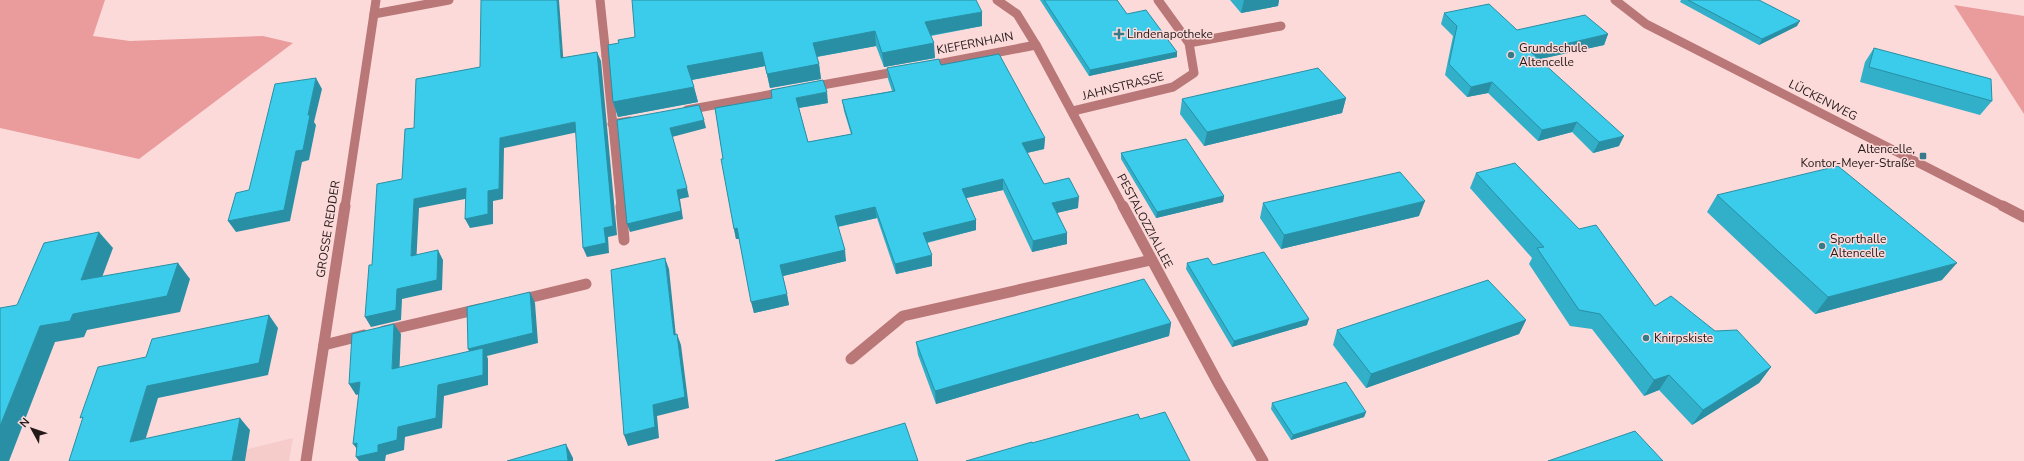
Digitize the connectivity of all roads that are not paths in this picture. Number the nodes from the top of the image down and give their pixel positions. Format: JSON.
{"nodes":[{"id":1,"x":376,"y":0,"type":"edge"},
{"id":2,"x":449,"y":0,"type":"edge"},
{"id":3,"x":600,"y":0,"type":"edge"},
{"id":4,"x":997,"y":0,"type":"edge"},
{"id":5,"x":1158,"y":0,"type":"edge"},
{"id":6,"x":1615,"y":0,"type":"edge"},
{"id":7,"x":374,"y":14,"type":"junction"},
{"id":8,"x":1281,"y":26,"type":"dead end"},
{"id":9,"x":1189,"y":43,"type":"junction"},
{"id":10,"x":1036,"y":45,"type":"junction"},
{"id":11,"x":1073,"y":111,"type":"junction"},
{"id":12,"x":675,"y":113,"type":"edge"},
{"id":13,"x":636,"y":120,"type":"edge"},
{"id":14,"x":612,"y":124,"type":"junction"},
{"id":15,"x":2024,"y":217,"type":"edge"},
{"id":16,"x":624,"y":240,"type":"dead end"},
{"id":17,"x":1151,"y":260,"type":"junction"},
{"id":18,"x":586,"y":284,"type":"dead end"},
{"id":19,"x":509,"y":302,"type":"edge"},
{"id":20,"x":486,"y":308,"type":"edge"},
{"id":21,"x":324,"y":345,"type":"junction"},
{"id":22,"x":851,"y":359,"type":"dead end"},
{"id":23,"x":306,"y":461,"type":"edge"},
{"id":24,"x":1263,"y":461,"type":"edge"}],
"edges":[{"from":1,"to":7,"type":"street","name":"GROSSE REDDER"},
{"from":2,"to":7,"type":"street"},
{"from":3,"to":14,"type":"street"},
{"from":4,"to":10,"type":"street","name":"PESTALOZZIALLEE"},
{"from":5,"to":9,"type":"street","name":"JAHNSTRASSE"},
{"from":6,"to":15,"type":"street","name":"LÜCKENWEG"},
{"from":7,"to":21,"type":"street","name":"GROSSE REDDER"},
{"from":8,"to":9,"type":"street"},
{"from":9,"to":11,"type":"street","name":"JAHNSTRASSE"},
{"from":10,"to":11,"type":"street","name":"PESTALOZZIALLEE"},
{"from":10,"to":12,"type":"street","name":"KIEFERNHAIN"},
{"from":11,"to":17,"type":"street","name":"PESTALOZZIALLEE"},
{"from":13,"to":14,"type":"street"},
{"from":14,"to":16,"type":"street"},
{"from":17,"to":22,"type":"street"},
{"from":17,"to":24,"type":"street","name":"PESTALOZZIALLEE"},
{"from":18,"to":19,"type":"street"},
{"from":20,"to":21,"type":"street"},
{"from":21,"to":23,"type":"street","name":"GROSSE REDDER"}]}
